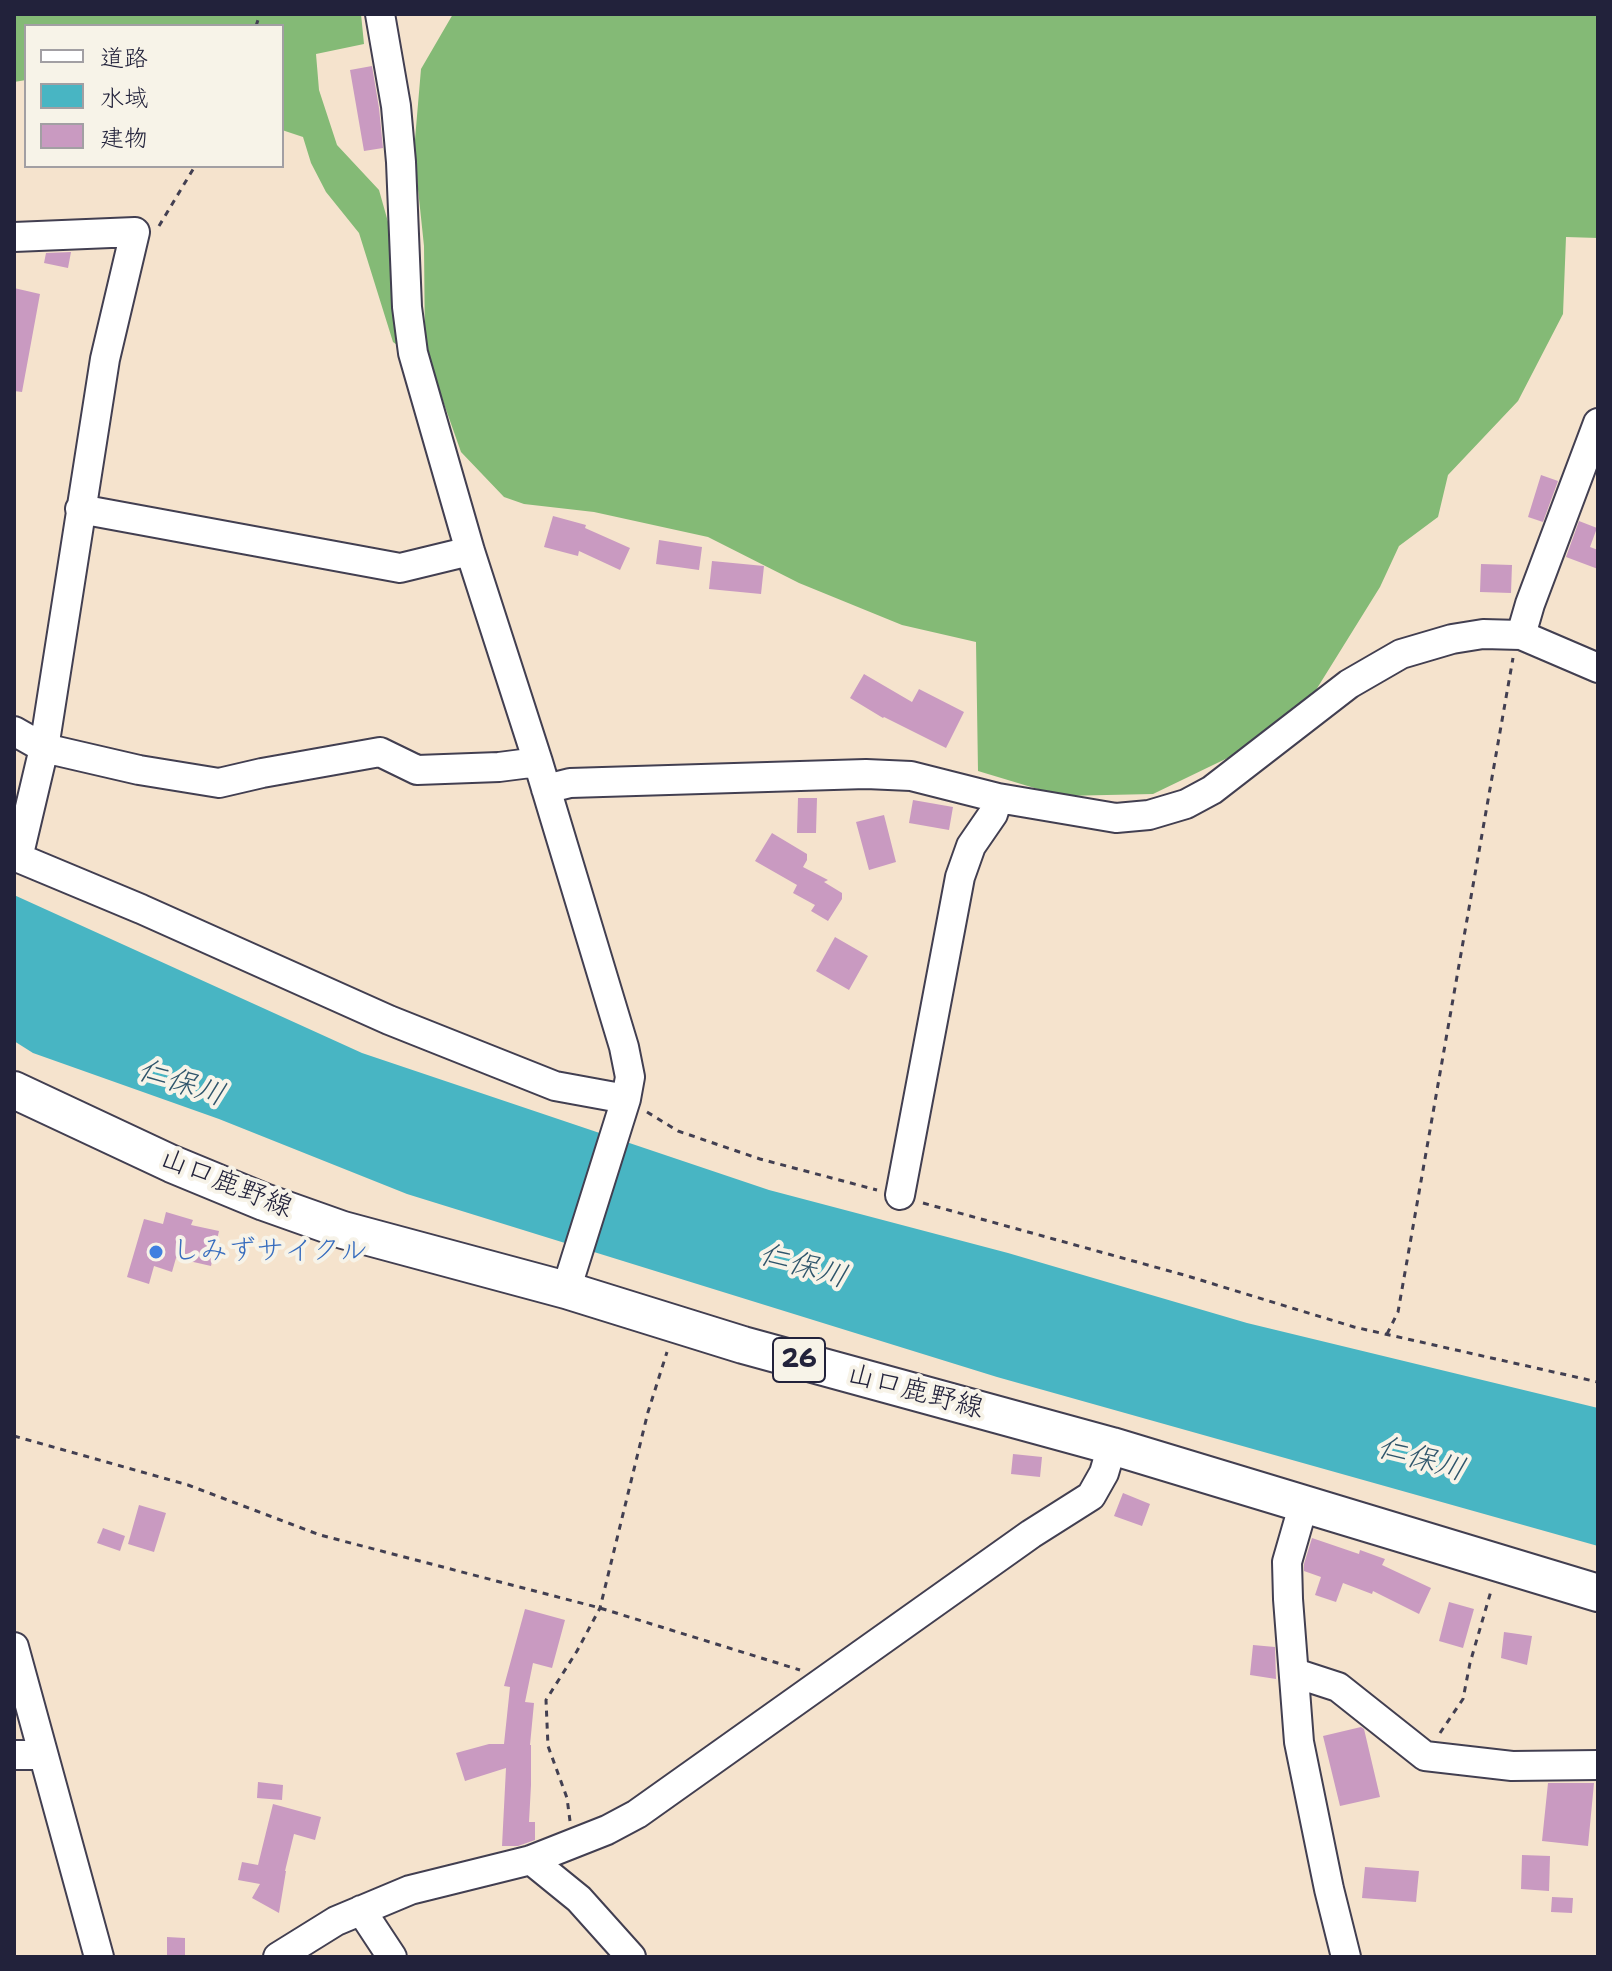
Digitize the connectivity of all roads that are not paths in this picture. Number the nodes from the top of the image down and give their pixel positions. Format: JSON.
{"nodes":[{"id":1,"x":380,"y":14,"type":"edge"},
{"id":2,"x":14,"y":237,"type":"edge"},
{"id":3,"x":1598,"y":423,"type":"edge"},
{"id":4,"x":80,"y":509,"type":"junction"},
{"id":5,"x":470,"y":551,"type":"junction"},
{"id":6,"x":1521,"y":635,"type":"junction"},
{"id":7,"x":1598,"y":668,"type":"edge"},
{"id":8,"x":14,"y":731,"type":"edge"},
{"id":9,"x":44,"y":748,"type":"junction"},
{"id":10,"x":538,"y":762,"type":"junction"},
{"id":11,"x":546,"y":789,"type":"junction"},
{"id":12,"x":998,"y":798,"type":"junction"},
{"id":13,"x":16,"y":857,"type":"edge"},
{"id":14,"x":14,"y":1090,"type":"edge"},
{"id":15,"x":625,"y":1104,"type":"junction"},
{"id":16,"x":900,"y":1195,"type":"road end"},
{"id":17,"x":570,"y":1277,"type":"junction"},
{"id":18,"x":1112,"y":1446,"type":"junction"},
{"id":19,"x":1304,"y":1503,"type":"junction"},
{"id":20,"x":1598,"y":1593,"type":"edge"},
{"id":21,"x":14,"y":1647,"type":"edge"},
{"id":22,"x":1295,"y":1673,"type":"junction"},
{"id":23,"x":14,"y":1755,"type":"edge"},
{"id":24,"x":42,"y":1755,"type":"junction"},
{"id":25,"x":1598,"y":1765,"type":"edge"},
{"id":26,"x":531,"y":1860,"type":"junction"},
{"id":27,"x":361,"y":1910,"type":"junction"},
{"id":28,"x":99,"y":1957,"type":"edge"},
{"id":29,"x":278,"y":1957,"type":"edge"},
{"id":30,"x":392,"y":1957,"type":"edge"},
{"id":31,"x":631,"y":1957,"type":"edge"},
{"id":32,"x":1346,"y":1957,"type":"edge"}],
"edges":[{"from":1,"to":5,"type":"street"},
{"from":2,"to":4,"type":"street"},
{"from":3,"to":6,"type":"street"},
{"from":4,"to":5,"type":"street"},
{"from":4,"to":9,"type":"street"},
{"from":5,"to":10,"type":"street"},
{"from":6,"to":7,"type":"street"},
{"from":6,"to":12,"type":"street"},
{"from":8,"to":9,"type":"street"},
{"from":9,"to":10,"type":"street"},
{"from":9,"to":13,"type":"street"},
{"from":10,"to":11,"type":"street"},
{"from":11,"to":12,"type":"street"},
{"from":11,"to":15,"type":"street"},
{"from":12,"to":16,"type":"street"},
{"from":13,"to":15,"type":"street"},
{"from":14,"to":17,"type":"main road","name":"山口鹿野線","number":"26"},
{"from":15,"to":17,"type":"street"},
{"from":17,"to":18,"type":"main road","name":"山口鹿野線","number":"26"},
{"from":18,"to":19,"type":"main road","name":"山口鹿野線","number":"26"},
{"from":18,"to":26,"type":"street"},
{"from":19,"to":20,"type":"main road","name":"山口鹿野線","number":"26"},
{"from":19,"to":22,"type":"street"},
{"from":21,"to":24,"type":"street"},
{"from":22,"to":25,"type":"street"},
{"from":22,"to":32,"type":"street"},
{"from":23,"to":24,"type":"street"},
{"from":24,"to":28,"type":"street"},
{"from":26,"to":27,"type":"street"},
{"from":26,"to":31,"type":"street"},
{"from":27,"to":29,"type":"street"},
{"from":27,"to":30,"type":"street"}]}
